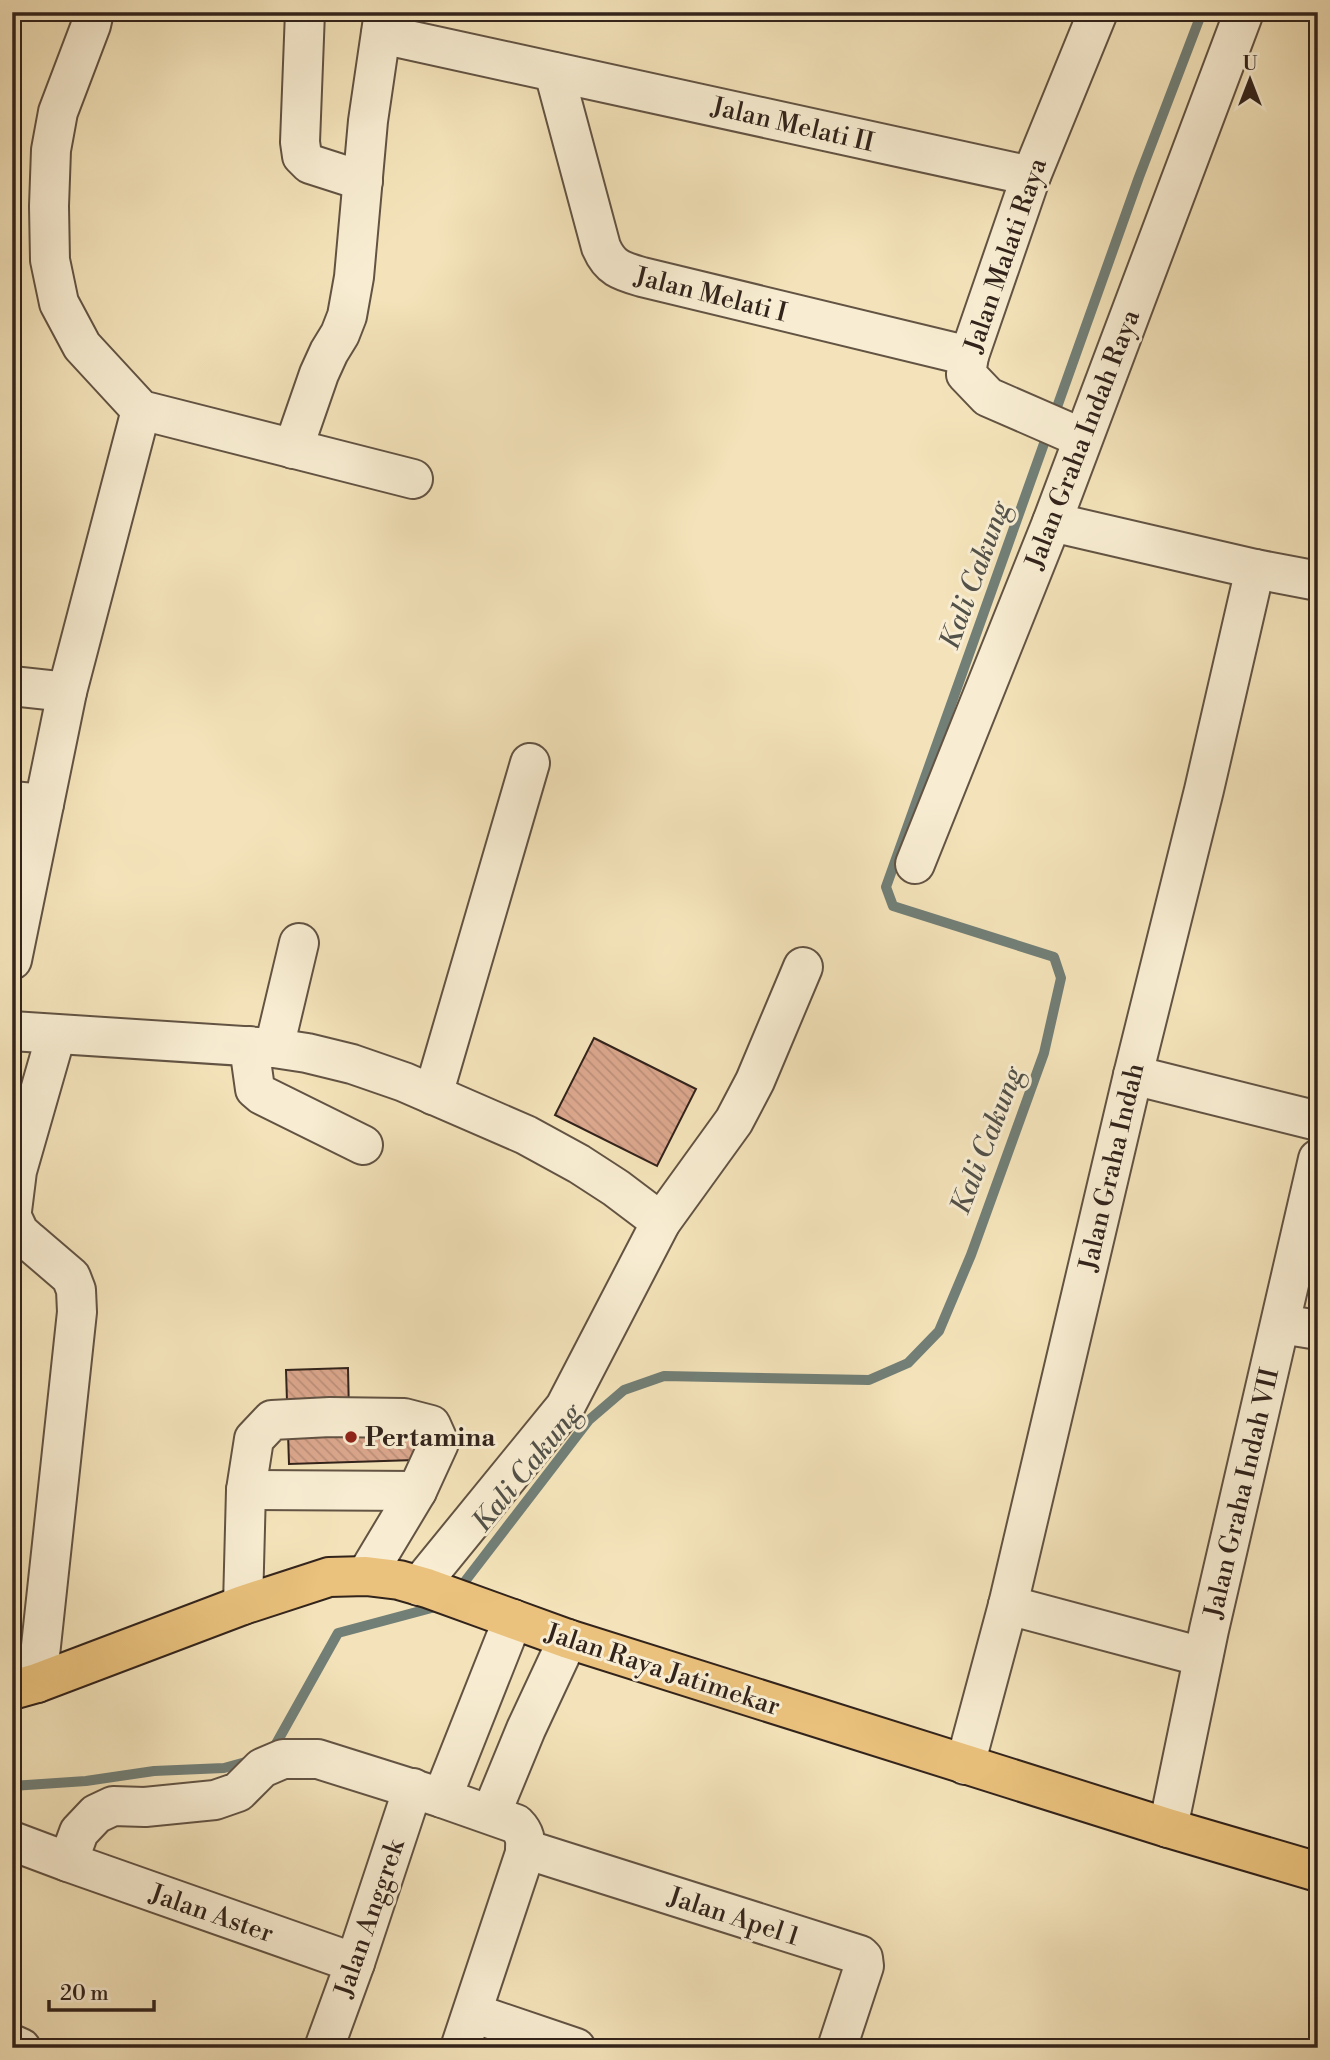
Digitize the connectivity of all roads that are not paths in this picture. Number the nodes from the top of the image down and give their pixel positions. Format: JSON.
{"nodes":[{"id":1,"x":94,"y":12,"type":"edge"},
{"id":2,"x":305,"y":12,"type":"edge"},
{"id":3,"x":1098,"y":12,"type":"edge"},
{"id":4,"x":1244,"y":12,"type":"edge"},
{"id":5,"x":383,"y":23,"type":"edge"},
{"id":6,"x":554,"y":72,"type":"junction"},
{"id":7,"x":1031,"y":176,"type":"junction"},
{"id":8,"x":363,"y":181,"type":"junction"},
{"id":9,"x":968,"y":356,"type":"junction"},
{"id":10,"x":141,"y":410,"type":"junction"},
{"id":11,"x":1069,"y":432,"type":"junction"},
{"id":12,"x":293,"y":449,"type":"junction"},
{"id":13,"x":413,"y":479,"type":"dead end"},
{"id":14,"x":1052,"y":522,"type":"junction"},
{"id":15,"x":1255,"y":569,"type":"junction"},
{"id":16,"x":1318,"y":581,"type":"edge"},
{"id":17,"x":12,"y":686,"type":"edge"},
{"id":18,"x":67,"y":692,"type":"junction"},
{"id":19,"x":530,"y":763,"type":"dead end"},
{"id":20,"x":28,"y":802,"type":"edge"},
{"id":21,"x":915,"y":864,"type":"dead end"},
{"id":22,"x":299,"y":943,"type":"dead end"},
{"id":23,"x":12,"y":960,"type":"edge"},
{"id":24,"x":803,"y":967,"type":"dead end"},
{"id":25,"x":12,"y":1031,"type":"edge"},
{"id":26,"x":55,"y":1035,"type":"junction"},
{"id":27,"x":262,"y":1047,"type":"junction"},
{"id":28,"x":1133,"y":1075,"type":"junction"},
{"id":29,"x":432,"y":1095,"type":"junction"},
{"id":30,"x":1318,"y":1121,"type":"edge"},
{"id":31,"x":363,"y":1145,"type":"dead end"},
{"id":32,"x":1318,"y":1159,"type":"edge"},
{"id":33,"x":12,"y":1211,"type":"edge"},
{"id":34,"x":12,"y":1217,"type":"edge"},
{"id":35,"x":662,"y":1222,"type":"junction"},
{"id":36,"x":1281,"y":1324,"type":"junction"},
{"id":37,"x":1318,"y":1330,"type":"edge"},
{"id":38,"x":246,"y":1490,"type":"junction"},
{"id":39,"x":417,"y":1491,"type":"junction"},
{"id":40,"x":366,"y":1576,"type":"junction"},
{"id":41,"x":423,"y":1587,"type":"junction"},
{"id":42,"x":243,"y":1605,"type":"junction"},
{"id":43,"x":1008,"y":1605,"type":"junction"},
{"id":44,"x":502,"y":1615,"type":"junction"},
{"id":45,"x":568,"y":1639,"type":"junction"},
{"id":46,"x":1203,"y":1657,"type":"junction"},
{"id":47,"x":25,"y":1686,"type":"edge"},
{"id":48,"x":965,"y":1765,"type":"junction"},
{"id":49,"x":428,"y":1793,"type":"junction"},
{"id":50,"x":491,"y":1814,"type":"junction"},
{"id":51,"x":1168,"y":1828,"type":"junction"},
{"id":52,"x":12,"y":1841,"type":"edge"},
{"id":53,"x":525,"y":1849,"type":"junction"},
{"id":54,"x":68,"y":1862,"type":"junction"},
{"id":55,"x":1318,"y":1872,"type":"edge"},
{"id":56,"x":355,"y":1964,"type":"junction"},
{"id":57,"x":467,"y":2030,"type":"edge"},
{"id":58,"x":848,"y":2044,"type":"edge"},
{"id":59,"x":12,"y":2045,"type":"edge"},
{"id":60,"x":21,"y":2048,"type":"edge"},
{"id":61,"x":324,"y":2048,"type":"edge"},
{"id":62,"x":576,"y":2048,"type":"edge"}],
"edges":[{"from":1,"to":10,"type":"street"},
{"from":2,"to":8,"type":"street"},
{"from":3,"to":7,"type":"street","name":"Jalan Malati Raya"},
{"from":4,"to":11,"type":"street","name":"Jalan Graha Indah Raya"},
{"from":5,"to":6,"type":"street","name":"Jalan Melati II"},
{"from":5,"to":8,"type":"street"},
{"from":6,"to":7,"type":"street","name":"Jalan Melati II"},
{"from":6,"to":9,"type":"street","name":"Jalan Melati I"},
{"from":7,"to":9,"type":"street","name":"Jalan Malati Raya"},
{"from":8,"to":12,"type":"street"},
{"from":9,"to":11,"type":"street","name":"Jalan Malati Raya"},
{"from":10,"to":12,"type":"street"},
{"from":10,"to":18,"type":"street"},
{"from":11,"to":14,"type":"street","name":"Jalan Graha Indah Raya"},
{"from":12,"to":13,"type":"street"},
{"from":14,"to":15,"type":"street"},
{"from":14,"to":21,"type":"street","name":"Jalan Graha Indah Raya"},
{"from":15,"to":16,"type":"street"},
{"from":15,"to":28,"type":"street","name":"Jalan Graha Indah"},
{"from":17,"to":18,"type":"street"},
{"from":18,"to":20,"type":"street"},
{"from":19,"to":29,"type":"street"},
{"from":20,"to":23,"type":"street"},
{"from":22,"to":27,"type":"street"},
{"from":24,"to":35,"type":"street"},
{"from":25,"to":26,"type":"street"},
{"from":26,"to":27,"type":"street"},
{"from":26,"to":33,"type":"street"},
{"from":27,"to":29,"type":"street"},
{"from":27,"to":31,"type":"street"},
{"from":28,"to":30,"type":"street"},
{"from":28,"to":43,"type":"street","name":"Jalan Graha Indah"},
{"from":29,"to":35,"type":"street"},
{"from":32,"to":36,"type":"street","name":"Jalan Graha Indah VII"},
{"from":34,"to":47,"type":"street"},
{"from":35,"to":41,"type":"street"},
{"from":36,"to":37,"type":"street"},
{"from":36,"to":46,"type":"street","name":"Jalan Graha Indah VII"},
{"from":38,"to":39,"type":"street"},
{"from":38,"to":39,"type":"street"},
{"from":38,"to":42,"type":"street"},
{"from":39,"to":40,"type":"street"},
{"from":40,"to":41,"type":"main road","name":"Jalan Raya Jatimekar"},
{"from":40,"to":42,"type":"main road","name":"Jalan Raya Jatimekar"},
{"from":41,"to":44,"type":"main road","name":"Jalan Raya Jatimekar"},
{"from":42,"to":47,"type":"main road","name":"Jalan Raya Jatimekar"},
{"from":43,"to":46,"type":"street"},
{"from":43,"to":48,"type":"street","name":"Jalan Graha Indah"},
{"from":44,"to":45,"type":"main road","name":"Jalan Raya Jatimekar"},
{"from":44,"to":49,"type":"street","name":"Jalan Anggrek"},
{"from":45,"to":48,"type":"main road","name":"Jalan Raya Jatimekar"},
{"from":45,"to":50,"type":"street"},
{"from":46,"to":51,"type":"street","name":"Jalan Graha Indah VII"},
{"from":48,"to":51,"type":"main road","name":"Jalan Raya Jatimekar"},
{"from":49,"to":50,"type":"street"},
{"from":49,"to":54,"type":"street"},
{"from":49,"to":56,"type":"street","name":"Jalan Anggrek"},
{"from":50,"to":53,"type":"street"},
{"from":51,"to":55,"type":"main road","name":"Jalan Raya Jatimekar"},
{"from":52,"to":54,"type":"street","name":"Jalan Aster"},
{"from":53,"to":57,"type":"street"},
{"from":53,"to":58,"type":"street","name":"Jalan Apel 1"},
{"from":54,"to":56,"type":"street","name":"Jalan Aster"},
{"from":56,"to":61,"type":"street","name":"Jalan Anggrek"},
{"from":57,"to":62,"type":"street"},
{"from":59,"to":60,"type":"street"}]}
